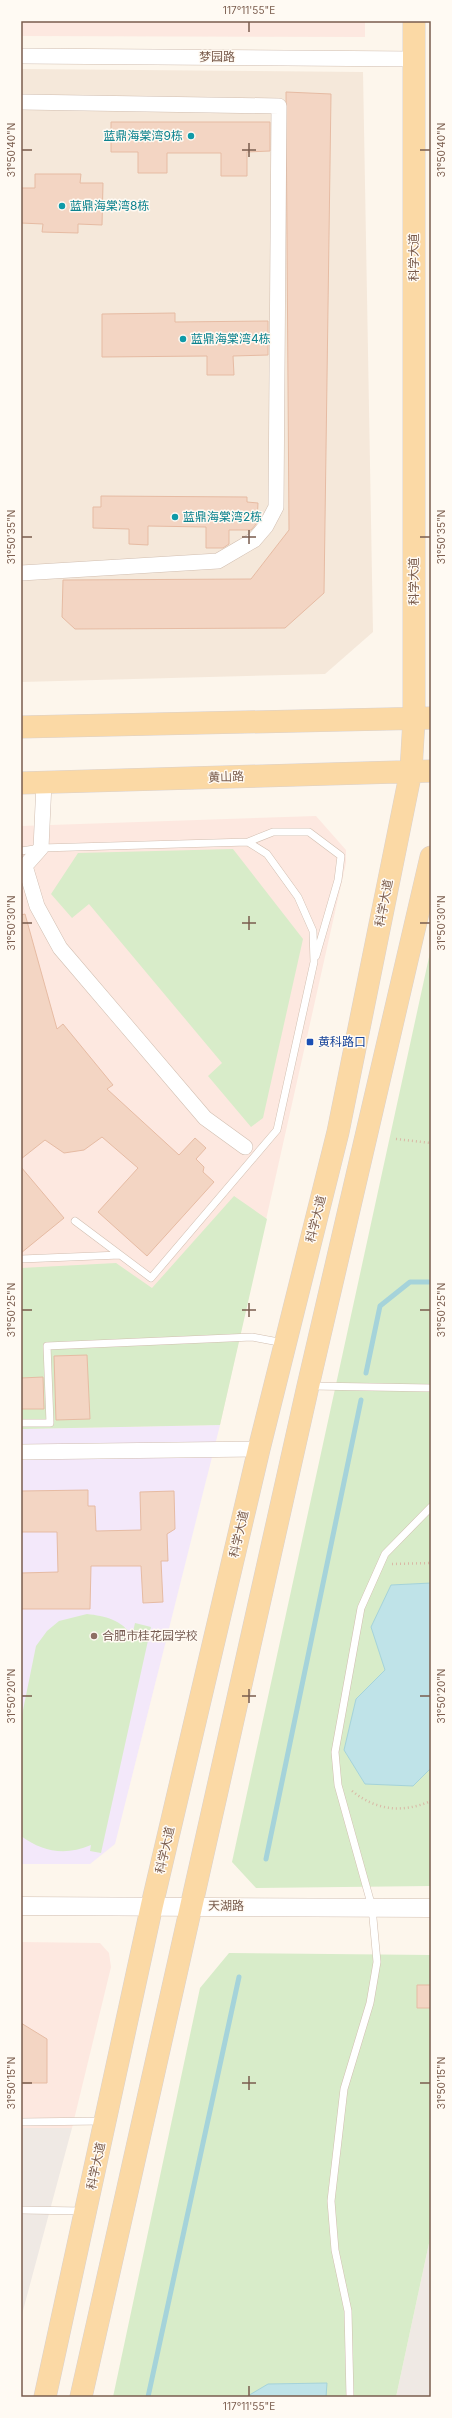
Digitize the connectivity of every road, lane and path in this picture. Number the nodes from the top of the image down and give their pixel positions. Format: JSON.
{"nodes":[{"id":1,"x":414,"y":21,"type":"edge"},
{"id":2,"x":21,"y":56,"type":"edge"},
{"id":3,"x":414,"y":59,"type":"junction"},
{"id":4,"x":21,"y":102,"type":"edge"},
{"id":5,"x":21,"y":573,"type":"edge"},
{"id":6,"x":423,"y":719,"type":"edge"},
{"id":7,"x":21,"y":727,"type":"edge"},
{"id":8,"x":421,"y":771,"type":"edge"},
{"id":9,"x":44,"y":783,"type":"junction"},
{"id":10,"x":21,"y":784,"type":"edge"},
{"id":11,"x":248,"y":842,"type":"junction"},
{"id":12,"x":41,"y":848,"type":"junction"},
{"id":13,"x":21,"y":851,"type":"edge"},
{"id":14,"x":431,"y":857,"type":"edge"},
{"id":15,"x":314,"y":962,"type":"junction"},
{"id":16,"x":396,"y":1139,"type":"dead end"},
{"id":17,"x":431,"y":1142,"type":"edge"},
{"id":18,"x":245,"y":1147,"type":"dead end"},
{"id":19,"x":75,"y":1221,"type":"dead end"},
{"id":20,"x":120,"y":1255,"type":"junction"},
{"id":21,"x":21,"y":1259,"type":"edge"},
{"id":22,"x":286,"y":1344,"type":"junction"},
{"id":23,"x":308,"y":1386,"type":"junction"},
{"id":24,"x":431,"y":1388,"type":"edge"},
{"id":25,"x":21,"y":1424,"type":"edge"},
{"id":26,"x":259,"y":1449,"type":"junction"},
{"id":27,"x":21,"y":1452,"type":"edge"},
{"id":28,"x":431,"y":1508,"type":"edge"},
{"id":29,"x":431,"y":1563,"type":"edge"},
{"id":30,"x":380,"y":1565,"type":"junction"},
{"id":31,"x":337,"y":1780,"type":"junction"},
{"id":32,"x":431,"y":1801,"type":"edge"},
{"id":33,"x":152,"y":1905,"type":"junction"},
{"id":34,"x":21,"y":1906,"type":"edge"},
{"id":35,"x":193,"y":1906,"type":"junction"},
{"id":36,"x":372,"y":1907,"type":"junction"},
{"id":37,"x":431,"y":1908,"type":"edge"},
{"id":38,"x":106,"y":2121,"type":"junction"},
{"id":39,"x":21,"y":2122,"type":"edge"},
{"id":40,"x":21,"y":2210,"type":"edge"},
{"id":41,"x":86,"y":2211,"type":"junction"},
{"id":42,"x":45,"y":2397,"type":"edge"},
{"id":43,"x":81,"y":2397,"type":"edge"},
{"id":44,"x":350,"y":2397,"type":"edge"}],
"edges":[{"from":1,"to":3,"type":"main road","name":"科学大道"},
{"from":2,"to":3,"type":"street","name":"梦园路"},
{"from":3,"to":6,"type":"main road","name":"科学大道"},
{"from":4,"to":5,"type":"street"},
{"from":6,"to":7,"type":"main road"},
{"from":6,"to":8,"type":"main road","name":"科学大道"},
{"from":8,"to":9,"type":"main road","name":"黄山路"},
{"from":8,"to":22,"type":"main road","name":"科学大道"},
{"from":9,"to":10,"type":"main road","name":"黄山路"},
{"from":9,"to":12,"type":"street"},
{"from":11,"to":12,"type":"lane"},
{"from":11,"to":15,"type":"lane"},
{"from":11,"to":15,"type":"lane"},
{"from":12,"to":13,"type":"lane"},
{"from":12,"to":18,"type":"street"},
{"from":14,"to":23,"type":"main road"},
{"from":15,"to":20,"type":"lane"},
{"from":16,"to":17,"type":"path"},
{"from":19,"to":20,"type":"lane"},
{"from":20,"to":21,"type":"lane"},
{"from":22,"to":25,"type":"lane"},
{"from":22,"to":26,"type":"main road","name":"科学大道"},
{"from":23,"to":24,"type":"lane"},
{"from":23,"to":35,"type":"main road"},
{"from":26,"to":27,"type":"street"},
{"from":26,"to":33,"type":"main road","name":"科学大道"},
{"from":28,"to":30,"type":"lane"},
{"from":29,"to":30,"type":"path"},
{"from":30,"to":31,"type":"lane"},
{"from":31,"to":32,"type":"path"},
{"from":31,"to":36,"type":"lane"},
{"from":33,"to":34,"type":"street","name":"天湖路"},
{"from":33,"to":35,"type":"street","name":"天湖路"},
{"from":33,"to":38,"type":"main road","name":"科学大道"},
{"from":35,"to":36,"type":"street","name":"天湖路"},
{"from":35,"to":43,"type":"main road"},
{"from":36,"to":37,"type":"street","name":"天湖路"},
{"from":36,"to":44,"type":"lane"},
{"from":38,"to":39,"type":"lane"},
{"from":38,"to":41,"type":"main road","name":"科学大道"},
{"from":40,"to":41,"type":"lane"},
{"from":41,"to":42,"type":"main road","name":"科学大道"}]}
